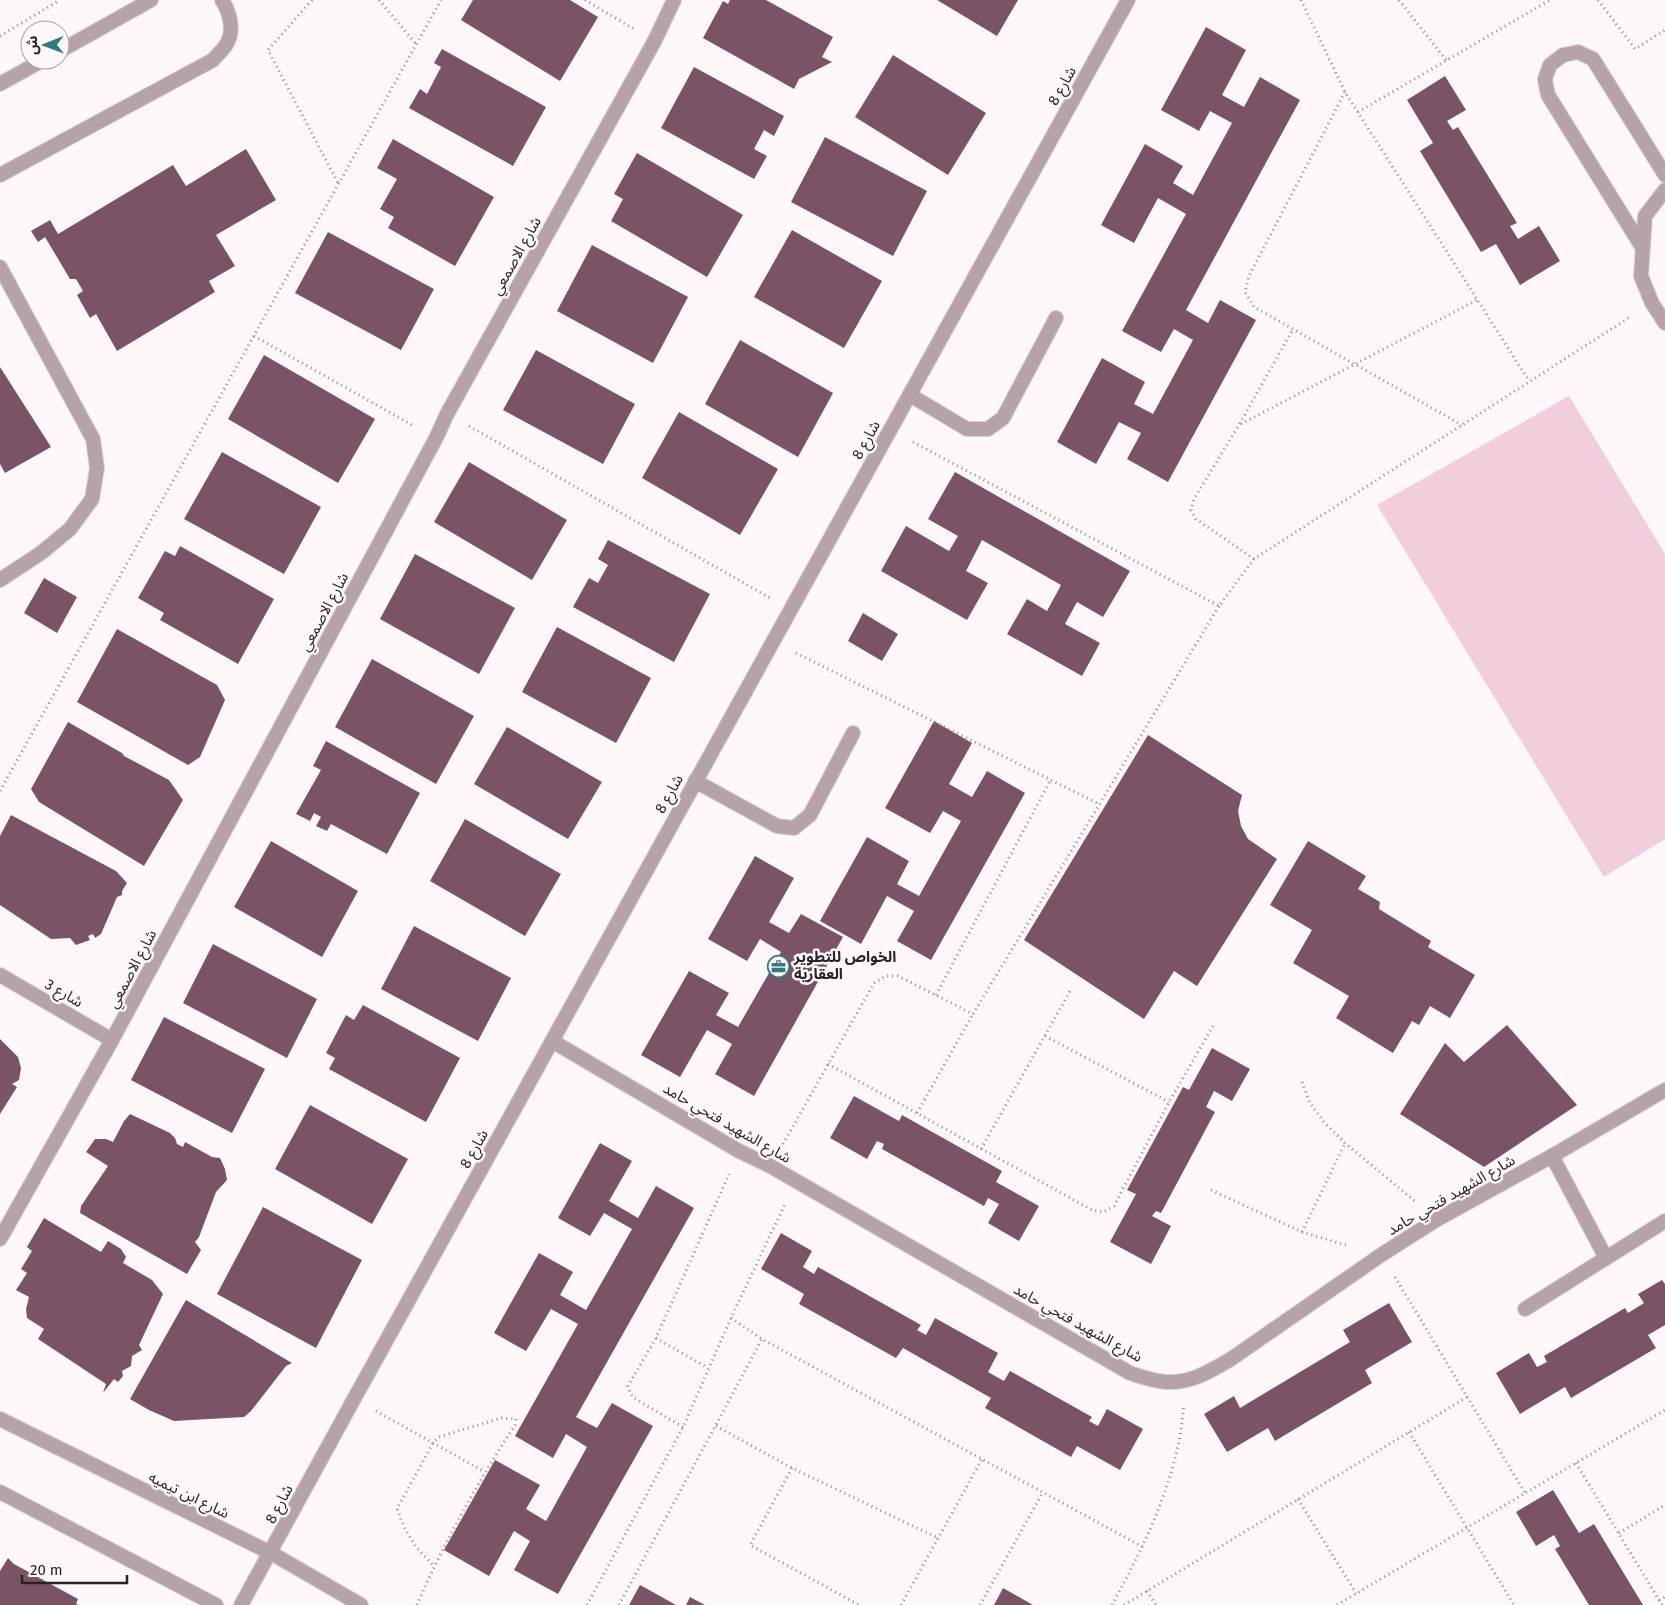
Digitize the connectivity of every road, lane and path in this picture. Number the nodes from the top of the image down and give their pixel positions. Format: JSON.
{"nodes":[{"id":1,"x":60,"y":0,"type":"edge"},
{"id":2,"x":152,"y":0,"type":"edge"},
{"id":3,"x":222,"y":0,"type":"edge"},
{"id":4,"x":312,"y":0,"type":"edge"},
{"id":5,"x":379,"y":0,"type":"edge"},
{"id":6,"x":441,"y":0,"type":"edge"},
{"id":7,"x":585,"y":0,"type":"edge"},
{"id":8,"x":674,"y":0,"type":"edge"},
{"id":9,"x":1128,"y":0,"type":"edge"},
{"id":10,"x":1301,"y":0,"type":"edge"},
{"id":11,"x":1399,"y":0,"type":"edge"},
{"id":12,"x":1550,"y":0,"type":"edge"},
{"id":13,"x":1598,"y":0,"type":"edge"},
{"id":14,"x":1665,"y":30,"type":"edge"},
{"id":15,"x":0,"y":36,"type":"edge"},
{"id":16,"x":654,"y":42,"type":"junction"},
{"id":17,"x":416,"y":44,"type":"junction"},
{"id":18,"x":70,"y":45,"type":"edge"},
{"id":19,"x":1446,"y":60,"type":"junction"},
{"id":20,"x":26,"y":70,"type":"edge"},
{"id":21,"x":0,"y":84,"type":"edge"},
{"id":22,"x":1345,"y":92,"type":"junction"},
{"id":23,"x":1358,"y":112,"type":"junction"},
{"id":24,"x":0,"y":175,"type":"edge"},
{"id":25,"x":1665,"y":175,"type":"edge"},
{"id":26,"x":338,"y":183,"type":"junction"},
{"id":27,"x":1665,"y":190,"type":"edge"},
{"id":28,"x":1642,"y":247,"type":"junction"},
{"id":29,"x":0,"y":267,"type":"edge"},
{"id":30,"x":1477,"y":300,"type":"junction"},
{"id":31,"x":1652,"y":303,"type":"junction"},
{"id":32,"x":1056,"y":318,"type":"dead end"},
{"id":33,"x":1665,"y":323,"type":"edge"},
{"id":34,"x":1293,"y":329,"type":"junction"},
{"id":35,"x":254,"y":336,"type":"junction"},
{"id":36,"x":1355,"y":364,"type":"junction"},
{"id":37,"x":1530,"y":382,"type":"junction"},
{"id":38,"x":910,"y":395,"type":"junction"},
{"id":39,"x":447,"y":414,"type":"junction"},
{"id":40,"x":1239,"y":425,"type":"junction"},
{"id":41,"x":1462,"y":425,"type":"junction"},
{"id":42,"x":891,"y":430,"type":"junction"},
{"id":43,"x":436,"y":438,"type":"junction"},
{"id":44,"x":1254,"y":559,"type":"junction"},
{"id":45,"x":0,"y":580,"type":"edge"},
{"id":46,"x":1219,"y":606,"type":"junction"},
{"id":47,"x":791,"y":610,"type":"junction"},
{"id":48,"x":773,"y":642,"type":"junction"},
{"id":49,"x":853,"y":733,"type":"dead end"},
{"id":50,"x":1051,"y":779,"type":"junction"},
{"id":51,"x":695,"y":781,"type":"junction"},
{"id":52,"x":0,"y":791,"type":"edge"},
{"id":53,"x":1100,"y":804,"type":"junction"},
{"id":54,"x":0,"y":975,"type":"edge"},
{"id":55,"x":1070,"y":991,"type":"dead end"},
{"id":56,"x":936,"y":995,"type":"junction"},
{"id":57,"x":973,"y":1014,"type":"junction"},
{"id":58,"x":1213,"y":1026,"type":"dead end"},
{"id":59,"x":1045,"y":1036,"type":"junction"},
{"id":60,"x":112,"y":1040,"type":"junction"},
{"id":61,"x":552,"y":1041,"type":"junction"},
{"id":62,"x":828,"y":1064,"type":"junction"},
{"id":63,"x":1302,"y":1082,"type":"dead end"},
{"id":64,"x":1665,"y":1090,"type":"edge"},
{"id":65,"x":1169,"y":1102,"type":"junction"},
{"id":66,"x":917,"y":1113,"type":"junction"},
{"id":67,"x":1346,"y":1143,"type":"junction"},
{"id":68,"x":982,"y":1149,"type":"junction"},
{"id":69,"x":739,"y":1151,"type":"junction"},
{"id":70,"x":1552,"y":1156,"type":"junction"},
{"id":71,"x":770,"y":1166,"type":"junction"},
{"id":72,"x":795,"y":1182,"type":"junction"},
{"id":73,"x":1212,"y":1190,"type":"dead end"},
{"id":74,"x":1436,"y":1220,"type":"junction"},
{"id":75,"x":1665,"y":1221,"type":"edge"},
{"id":76,"x":1302,"y":1232,"type":"junction"},
{"id":77,"x":0,"y":1239,"type":"edge"},
{"id":78,"x":1381,"y":1255,"type":"junction"},
{"id":79,"x":1606,"y":1258,"type":"junction"},
{"id":80,"x":1525,"y":1309,"type":"dead end"},
{"id":81,"x":730,"y":1318,"type":"junction"},
{"id":82,"x":656,"y":1338,"type":"junction"},
{"id":83,"x":762,"y":1339,"type":"junction"},
{"id":84,"x":708,"y":1368,"type":"junction"},
{"id":85,"x":1187,"y":1380,"type":"junction"},
{"id":86,"x":1467,"y":1397,"type":"junction"},
{"id":87,"x":354,"y":1399,"type":"junction"},
{"id":88,"x":1665,"y":1410,"type":"edge"},
{"id":89,"x":0,"y":1419,"type":"edge"},
{"id":90,"x":716,"y":1426,"type":"junction"},
{"id":91,"x":683,"y":1427,"type":"junction"},
{"id":92,"x":1409,"y":1432,"type":"junction"},
{"id":93,"x":433,"y":1443,"type":"junction"},
{"id":94,"x":982,"y":1459,"type":"junction"},
{"id":95,"x":1576,"y":1463,"type":"junction"},
{"id":96,"x":792,"y":1468,"type":"junction"},
{"id":97,"x":485,"y":1472,"type":"junction"},
{"id":98,"x":0,"y":1492,"type":"edge"},
{"id":99,"x":1043,"y":1492,"type":"junction"},
{"id":100,"x":1525,"y":1494,"type":"junction"},
{"id":101,"x":1298,"y":1499,"type":"junction"},
{"id":102,"x":1665,"y":1505,"type":"edge"},
{"id":103,"x":1467,"y":1528,"type":"junction"},
{"id":104,"x":1619,"y":1534,"type":"junction"},
{"id":105,"x":938,"y":1538,"type":"junction"},
{"id":106,"x":1143,"y":1547,"type":"junction"},
{"id":107,"x":271,"y":1554,"type":"junction"},
{"id":108,"x":434,"y":1566,"type":"junction"},
{"id":109,"x":1147,"y":1592,"type":"junction"},
{"id":110,"x":1356,"y":1593,"type":"junction"},
{"id":111,"x":1665,"y":1597,"type":"edge"},
{"id":112,"x":1659,"y":1600,"type":"junction"},
{"id":113,"x":216,"y":1605,"type":"edge"},
{"id":114,"x":241,"y":1605,"type":"edge"},
{"id":115,"x":361,"y":1605,"type":"edge"},
{"id":116,"x":417,"y":1605,"type":"edge"},
{"id":117,"x":587,"y":1605,"type":"edge"},
{"id":118,"x":619,"y":1605,"type":"edge"},
{"id":119,"x":859,"y":1605,"type":"edge"},
{"id":120,"x":901,"y":1605,"type":"edge"},
{"id":121,"x":980,"y":1605,"type":"edge"},
{"id":122,"x":1112,"y":1605,"type":"edge"},
{"id":123,"x":1124,"y":1605,"type":"edge"},
{"id":124,"x":1156,"y":1605,"type":"edge"},
{"id":125,"x":1336,"y":1605,"type":"edge"},
{"id":126,"x":1514,"y":1605,"type":"edge"},
{"id":127,"x":1662,"y":1605,"type":"edge"}],
"edges":[{"from":1,"to":15,"type":"path"},
{"from":2,"to":18,"type":"street"},
{"from":3,"to":24,"type":"street"},
{"from":4,"to":26,"type":"path"},
{"from":5,"to":17,"type":"path"},
{"from":6,"to":17,"type":"path"},
{"from":7,"to":16,"type":"path"},
{"from":8,"to":16,"type":"street","name":"شارع الاصمعي"},
{"from":9,"to":38,"type":"street","name":"شارع 8"},
{"from":10,"to":22,"type":"path"},
{"from":11,"to":19,"type":"path"},
{"from":12,"to":19,"type":"path"},
{"from":13,"to":14,"type":"path"},
{"from":16,"to":39,"type":"street","name":"شارع الاصمعي"},
{"from":17,"to":26,"type":"path"},
{"from":19,"to":23,"type":"path"},
{"from":20,"to":21,"type":"street"},
{"from":22,"to":23,"type":"path"},
{"from":22,"to":34,"type":"path"},
{"from":23,"to":30,"type":"path"},
{"from":25,"to":28,"type":"street"},
{"from":26,"to":35,"type":"path"},
{"from":27,"to":28,"type":"street"},
{"from":28,"to":31,"type":"street"},
{"from":29,"to":45,"type":"street"},
{"from":30,"to":36,"type":"path"},
{"from":30,"to":37,"type":"path"},
{"from":31,"to":33,"type":"street"},
{"from":31,"to":37,"type":"path"},
{"from":32,"to":38,"type":"street"},
{"from":34,"to":36,"type":"path"},
{"from":34,"to":40,"type":"path"},
{"from":35,"to":43,"type":"path"},
{"from":35,"to":52,"type":"path"},
{"from":36,"to":40,"type":"path"},
{"from":36,"to":41,"type":"path"},
{"from":37,"to":41,"type":"path"},
{"from":38,"to":42,"type":"street","name":"شارع 8"},
{"from":39,"to":43,"type":"street","name":"شارع الاصمعي"},
{"from":39,"to":47,"type":"path"},
{"from":40,"to":44,"type":"path"},
{"from":41,"to":44,"type":"path"},
{"from":42,"to":46,"type":"path"},
{"from":42,"to":47,"type":"street","name":"شارع 8"},
{"from":43,"to":60,"type":"street","name":"شارع الاصمعي"},
{"from":44,"to":46,"type":"path"},
{"from":46,"to":53,"type":"path"},
{"from":47,"to":48,"type":"street","name":"شارع 8"},
{"from":48,"to":50,"type":"path"},
{"from":48,"to":51,"type":"street","name":"شارع 8"},
{"from":49,"to":51,"type":"street"},
{"from":50,"to":53,"type":"path"},
{"from":50,"to":56,"type":"path"},
{"from":51,"to":61,"type":"street","name":"شارع 8"},
{"from":53,"to":57,"type":"path"},
{"from":54,"to":60,"type":"street","name":"شارع 3"},
{"from":55,"to":59,"type":"path"},
{"from":56,"to":57,"type":"path"},
{"from":56,"to":62,"type":"path"},
{"from":57,"to":66,"type":"path"},
{"from":58,"to":65,"type":"path"},
{"from":59,"to":65,"type":"path"},
{"from":59,"to":68,"type":"path"},
{"from":60,"to":77,"type":"street","name":"شارع الاصمعي"},
{"from":61,"to":69,"type":"street","name":"شارع الشهيد فتحي حامد"},
{"from":61,"to":87,"type":"street","name":"شارع 8"},
{"from":62,"to":66,"type":"path"},
{"from":62,"to":71,"type":"path"},
{"from":63,"to":67,"type":"path"},
{"from":64,"to":70,"type":"street","name":"شارع الشهيد فتحي حامد"},
{"from":65,"to":68,"type":"path"},
{"from":66,"to":68,"type":"path"},
{"from":67,"to":74,"type":"path"},
{"from":67,"to":76,"type":"path"},
{"from":69,"to":71,"type":"street","name":"شارع الشهيد فتحي حامد"},
{"from":69,"to":82,"type":"path"},
{"from":70,"to":74,"type":"street","name":"شارع الشهيد فتحي حامد"},
{"from":70,"to":79,"type":"street"},
{"from":71,"to":72,"type":"street","name":"شارع الشهيد فتحي حامد"},
{"from":72,"to":81,"type":"path"},
{"from":72,"to":85,"type":"street","name":"شارع الشهيد فتحي حامد"},
{"from":73,"to":76,"type":"path"},
{"from":74,"to":78,"type":"street","name":"شارع الشهيد فتحي حامد"},
{"from":75,"to":79,"type":"street"},
{"from":76,"to":78,"type":"path"},
{"from":78,"to":85,"type":"street","name":"شارع الشهيد فتحي حامد"},
{"from":78,"to":86,"type":"path"},
{"from":79,"to":80,"type":"street"},
{"from":81,"to":83,"type":"path"},
{"from":81,"to":84,"type":"path"},
{"from":82,"to":84,"type":"path"},
{"from":82,"to":91,"type":"path"},
{"from":83,"to":90,"type":"path"},
{"from":83,"to":94,"type":"path"},
{"from":84,"to":91,"type":"path"},
{"from":85,"to":106,"type":"path"},
{"from":86,"to":92,"type":"path"},
{"from":86,"to":100,"type":"path"},
{"from":87,"to":93,"type":"path"},
{"from":87,"to":107,"type":"street","name":"شارع 8"},
{"from":88,"to":95,"type":"path"},
{"from":89,"to":107,"type":"street","name":"شارع ابن تيميه"},
{"from":90,"to":96,"type":"path"},
{"from":90,"to":118,"type":"path"},
{"from":91,"to":117,"type":"path"},
{"from":92,"to":101,"type":"path"},
{"from":92,"to":103,"type":"path"},
{"from":93,"to":97,"type":"path"},
{"from":93,"to":97,"type":"path"},
{"from":93,"to":108,"type":"path"},
{"from":94,"to":99,"type":"path"},
{"from":94,"to":105,"type":"path"},
{"from":95,"to":100,"type":"path"},
{"from":95,"to":104,"type":"path"},
{"from":96,"to":105,"type":"path"},
{"from":96,"to":119,"type":"path"},
{"from":97,"to":108,"type":"path"},
{"from":98,"to":113,"type":"street"},
{"from":99,"to":106,"type":"path"},
{"from":99,"to":121,"type":"path"},
{"from":100,"to":103,"type":"path"},
{"from":101,"to":109,"type":"path"},
{"from":101,"to":110,"type":"path"},
{"from":102,"to":104,"type":"path"},
{"from":103,"to":110,"type":"path"},
{"from":103,"to":126,"type":"path"},
{"from":104,"to":112,"type":"path"},
{"from":105,"to":120,"type":"path"},
{"from":106,"to":122,"type":"path"},
{"from":107,"to":114,"type":"street","name":"شارع 8"},
{"from":107,"to":115,"type":"street","name":"شارع ابن تيميه"},
{"from":108,"to":116,"type":"path"},
{"from":109,"to":123,"type":"path"},
{"from":109,"to":124,"type":"path"},
{"from":110,"to":125,"type":"path"},
{"from":111,"to":112,"type":"path"},
{"from":112,"to":127,"type":"path"}]}
